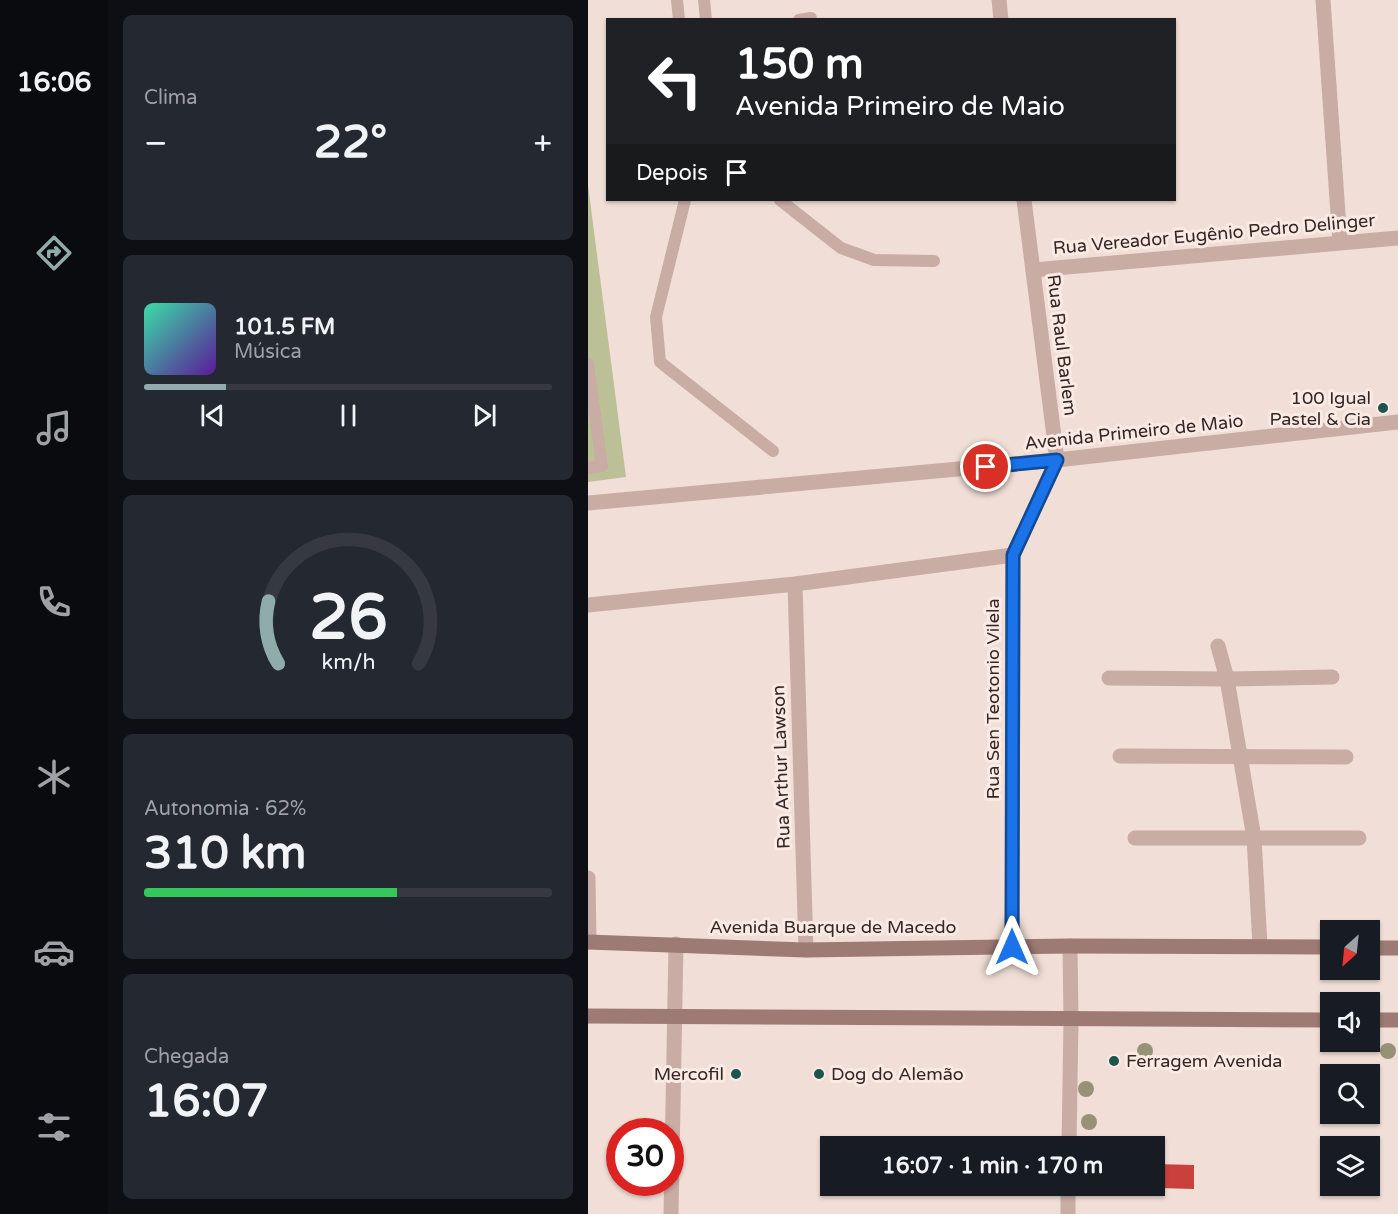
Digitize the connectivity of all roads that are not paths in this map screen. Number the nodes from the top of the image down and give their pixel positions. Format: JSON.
{"nodes":[{"id":1,"x":677,"y":0,"type":"edge"},
{"id":2,"x":705,"y":0,"type":"edge"},
{"id":3,"x":999,"y":0,"type":"edge"},
{"id":4,"x":1323,"y":0,"type":"edge"},
{"id":5,"x":679,"y":18,"type":"edge"},
{"id":6,"x":706,"y":18,"type":"edge"},
{"id":7,"x":1001,"y":18,"type":"edge"},
{"id":8,"x":685,"y":201,"type":"edge"},
{"id":9,"x":781,"y":201,"type":"edge"},
{"id":10,"x":1024,"y":201,"type":"edge"},
{"id":11,"x":1398,"y":238,"type":"edge"},
{"id":12,"x":1340,"y":242,"type":"junction"},
{"id":13,"x":934,"y":261,"type":"dead end"},
{"id":14,"x":1033,"y":270,"type":"junction"},
{"id":15,"x":588,"y":364,"type":"edge"},
{"id":16,"x":1398,"y":422,"type":"edge"},
{"id":17,"x":773,"y":451,"type":"dead end"},
{"id":18,"x":1057,"y":460,"type":"junction"},
{"id":19,"x":588,"y":468,"type":"edge"},
{"id":20,"x":588,"y":503,"type":"edge"},
{"id":21,"x":1013,"y":555,"type":"junction"},
{"id":22,"x":795,"y":584,"type":"junction"},
{"id":23,"x":588,"y":604,"type":"edge"},
{"id":24,"x":1218,"y":646,"type":"dead end"},
{"id":25,"x":1332,"y":676,"type":"dead end"},
{"id":26,"x":1109,"y":678,"type":"dead end"},
{"id":27,"x":1227,"y":679,"type":"junction"},
{"id":28,"x":1120,"y":756,"type":"dead end"},
{"id":29,"x":1240,"y":756,"type":"junction"},
{"id":30,"x":1346,"y":757,"type":"dead end"},
{"id":31,"x":1135,"y":838,"type":"dead end"},
{"id":32,"x":1254,"y":838,"type":"junction"},
{"id":33,"x":1359,"y":838,"type":"dead end"},
{"id":34,"x":588,"y":878,"type":"edge"},
{"id":35,"x":588,"y":942,"type":"edge"},
{"id":36,"x":676,"y":945,"type":"junction"},
{"id":37,"x":1070,"y":946,"type":"junction"},
{"id":38,"x":1260,"y":946,"type":"junction"},
{"id":39,"x":1012,"y":947,"type":"junction"},
{"id":40,"x":1320,"y":947,"type":"edge"},
{"id":41,"x":1380,"y":948,"type":"edge"},
{"id":42,"x":1398,"y":948,"type":"edge"},
{"id":43,"x":806,"y":950,"type":"junction"},
{"id":44,"x":588,"y":1016,"type":"edge"},
{"id":45,"x":675,"y":1016,"type":"junction"},
{"id":46,"x":1071,"y":1020,"type":"junction"},
{"id":47,"x":1320,"y":1020,"type":"edge"},
{"id":48,"x":1380,"y":1020,"type":"edge"},
{"id":49,"x":1398,"y":1020,"type":"edge"},
{"id":50,"x":1069,"y":1136,"type":"edge"},
{"id":51,"x":1068,"y":1196,"type":"edge"},
{"id":52,"x":671,"y":1214,"type":"edge"},
{"id":53,"x":1068,"y":1214,"type":"edge"}],
"edges":[{"from":1,"to":5,"type":"lane"},
{"from":2,"to":6,"type":"lane"},
{"from":3,"to":7,"type":"street"},
{"from":4,"to":12,"type":"street"},
{"from":8,"to":17,"type":"lane"},
{"from":9,"to":13,"type":"lane"},
{"from":10,"to":14,"type":"street","name":"Rua Raul Barlem"},
{"from":11,"to":12,"type":"street","name":"Rua Vereador Eugênio Pedro Delinger"},
{"from":12,"to":14,"type":"street","name":"Rua Vereador Eugênio Pedro Delinger"},
{"from":14,"to":18,"type":"street","name":"Rua Raul Barlem"},
{"from":15,"to":19,"type":"lane"},
{"from":16,"to":18,"type":"street","name":"Avenida Primeiro de Maio"},
{"from":18,"to":20,"type":"street","name":"Avenida Primeiro de Maio"},
{"from":18,"to":21,"type":"street","name":"Rua Sen Teotonio Vilela"},
{"from":21,"to":22,"type":"street"},
{"from":21,"to":39,"type":"street","name":"Rua Sen Teotonio Vilela"},
{"from":22,"to":23,"type":"street"},
{"from":22,"to":43,"type":"street","name":"Rua Arthur Lawson"},
{"from":24,"to":27,"type":"street"},
{"from":25,"to":27,"type":"street"},
{"from":26,"to":27,"type":"street"},
{"from":27,"to":29,"type":"street"},
{"from":28,"to":29,"type":"street"},
{"from":29,"to":30,"type":"street"},
{"from":29,"to":32,"type":"street"},
{"from":31,"to":32,"type":"street"},
{"from":32,"to":33,"type":"street"},
{"from":32,"to":38,"type":"street"},
{"from":34,"to":35,"type":"street"},
{"from":35,"to":36,"type":"main road","name":"Avenida Buarque de Macedo"},
{"from":36,"to":43,"type":"main road","name":"Avenida Buarque de Macedo"},
{"from":36,"to":45,"type":"street"},
{"from":37,"to":38,"type":"main road","name":"Avenida Buarque de Macedo"},
{"from":37,"to":39,"type":"main road","name":"Avenida Buarque de Macedo"},
{"from":37,"to":46,"type":"street"},
{"from":38,"to":40,"type":"main road","name":"Avenida Buarque de Macedo"},
{"from":39,"to":43,"type":"main road","name":"Avenida Buarque de Macedo"},
{"from":41,"to":42,"type":"main road"},
{"from":44,"to":45,"type":"main road"},
{"from":45,"to":46,"type":"main road"},
{"from":45,"to":52,"type":"street"},
{"from":46,"to":47,"type":"main road"},
{"from":46,"to":50,"type":"street"},
{"from":48,"to":49,"type":"main road"},
{"from":51,"to":53,"type":"street"}]}
